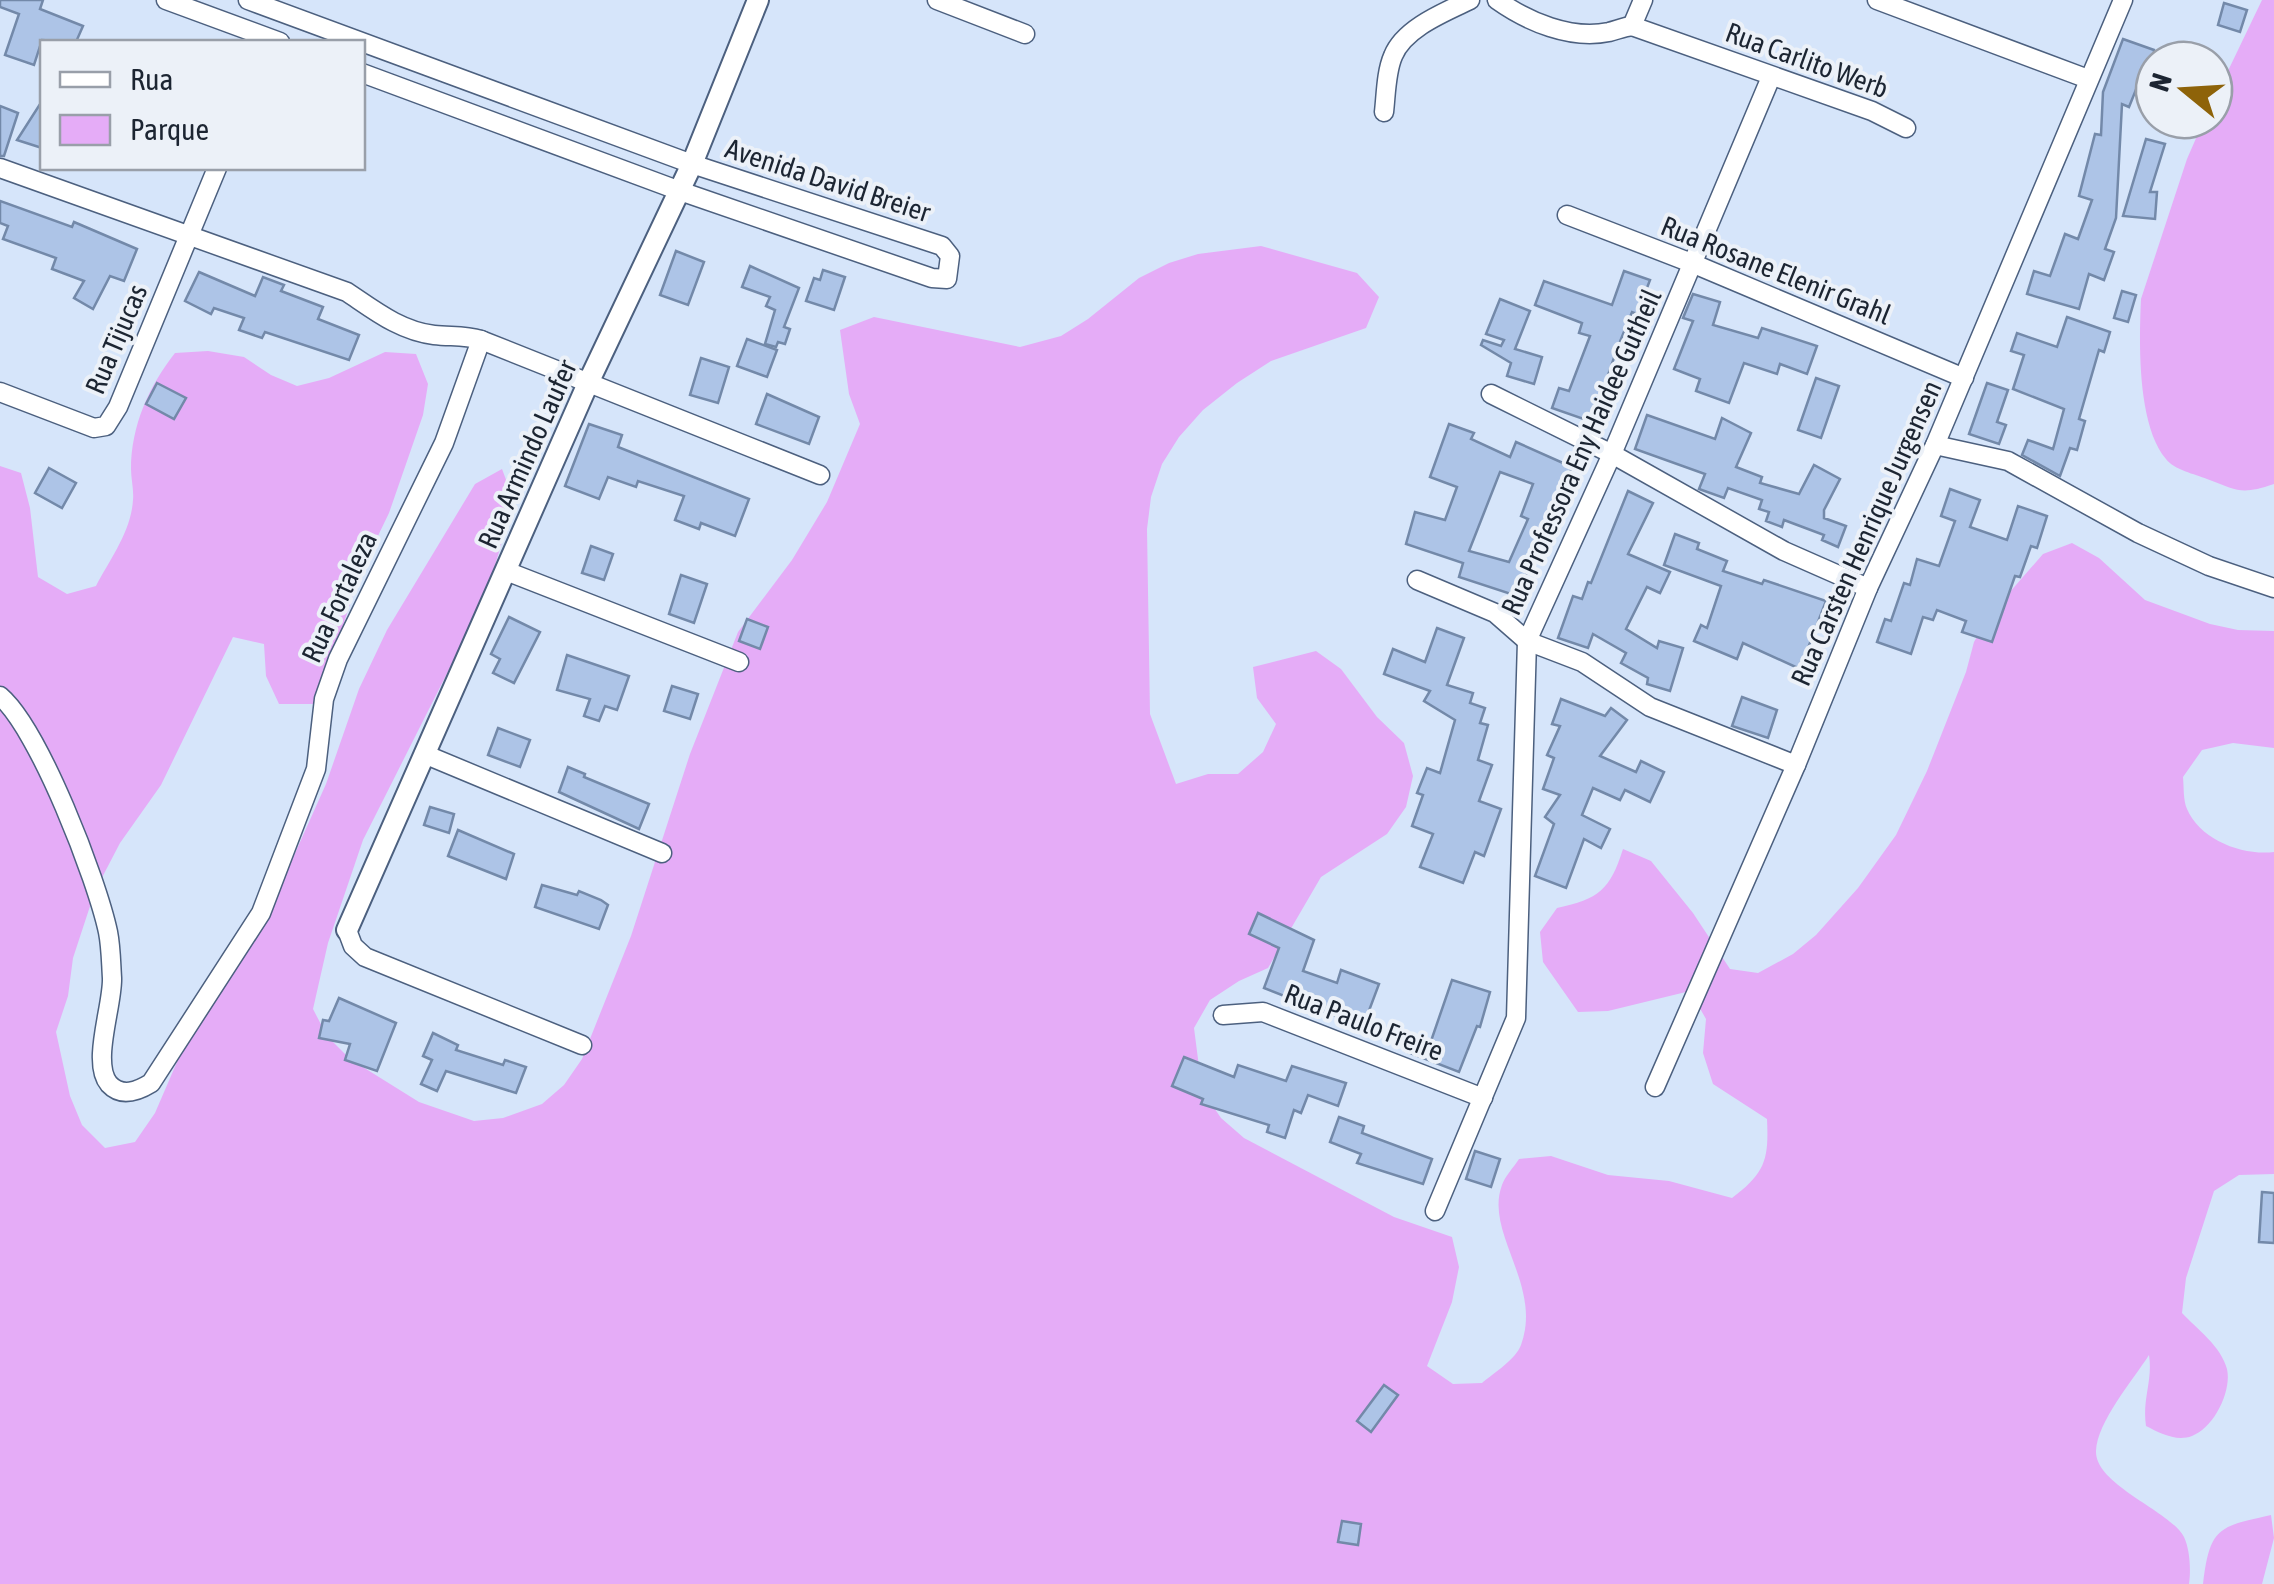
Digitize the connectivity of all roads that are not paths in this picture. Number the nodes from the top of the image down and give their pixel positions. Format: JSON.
{"nodes":[{"id":1,"x":166,"y":0,"type":"edge"},
{"id":2,"x":248,"y":0,"type":"edge"},
{"id":3,"x":758,"y":0,"type":"edge"},
{"id":4,"x":938,"y":0,"type":"edge"},
{"id":5,"x":1470,"y":0,"type":"edge"},
{"id":6,"x":1497,"y":0,"type":"edge"},
{"id":7,"x":1643,"y":0,"type":"edge"},
{"id":8,"x":1876,"y":0,"type":"edge"},
{"id":9,"x":2123,"y":0,"type":"edge"},
{"id":10,"x":280,"y":12,"type":"junction"},
{"id":11,"x":1632,"y":26,"type":"junction"},
{"id":12,"x":1025,"y":34,"type":"dead end"},
{"id":13,"x":269,"y":40,"type":"edge"},
{"id":14,"x":272,"y":40,"type":"edge"},
{"id":15,"x":356,"y":40,"type":"edge"},
{"id":16,"x":365,"y":43,"type":"edge"},
{"id":17,"x":365,"y":74,"type":"edge"},
{"id":18,"x":1771,"y":77,"type":"junction"},
{"id":19,"x":2088,"y":80,"type":"junction"},
{"id":20,"x":1384,"y":112,"type":"dead end"},
{"id":21,"x":1906,"y":128,"type":"dead end"},
{"id":22,"x":692,"y":164,"type":"junction"},
{"id":23,"x":0,"y":168,"type":"edge"},
{"id":24,"x":216,"y":170,"type":"edge"},
{"id":25,"x":680,"y":191,"type":"junction"},
{"id":26,"x":1567,"y":215,"type":"dead end"},
{"id":27,"x":189,"y":238,"type":"junction"},
{"id":28,"x":1694,"y":264,"type":"junction"},
{"id":29,"x":481,"y":340,"type":"junction"},
{"id":30,"x":1964,"y":378,"type":"junction"},
{"id":31,"x":590,"y":381,"type":"junction"},
{"id":32,"x":0,"y":392,"type":"edge"},
{"id":33,"x":1491,"y":394,"type":"dead end"},
{"id":34,"x":1935,"y":445,"type":"junction"},
{"id":35,"x":1612,"y":454,"type":"junction"},
{"id":36,"x":820,"y":474,"type":"dead end"},
{"id":37,"x":506,"y":570,"type":"junction"},
{"id":38,"x":1416,"y":580,"type":"dead end"},
{"id":39,"x":1868,"y":588,"type":"junction"},
{"id":40,"x":2274,"y":588,"type":"edge"},
{"id":41,"x":1528,"y":641,"type":"junction"},
{"id":42,"x":739,"y":662,"type":"dead end"},
{"id":43,"x":0,"y":696,"type":"edge"},
{"id":44,"x":424,"y":754,"type":"junction"},
{"id":45,"x":1796,"y":765,"type":"junction"},
{"id":46,"x":662,"y":853,"type":"dead end"},
{"id":47,"x":347,"y":930,"type":"joint"},
{"id":48,"x":1223,"y":1016,"type":"dead end"},
{"id":49,"x":582,"y":1046,"type":"dead end"},
{"id":50,"x":1655,"y":1087,"type":"dead end"},
{"id":51,"x":1483,"y":1098,"type":"junction"},
{"id":52,"x":1435,"y":1210,"type":"dead end"}],
"edges":[{"from":1,"to":13,"type":"street"},
{"from":2,"to":10,"type":"street","name":"Avenida David Breier"},
{"from":3,"to":22,"type":"street","name":"Rua Armindo Laufer"},
{"from":4,"to":12,"type":"street"},
{"from":5,"to":20,"type":"street"},
{"from":6,"to":11,"type":"street"},
{"from":7,"to":11,"type":"street"},
{"from":8,"to":19,"type":"street"},
{"from":9,"to":19,"type":"street","name":"Rua Carsten Henrique Jurgensen"},
{"from":10,"to":14,"type":"street"},
{"from":10,"to":15,"type":"street","name":"Avenida David Breier"},
{"from":11,"to":18,"type":"street","name":"Rua Carlito Werb"},
{"from":16,"to":22,"type":"street","name":"Avenida David Breier"},
{"from":17,"to":25,"type":"street","name":"Avenida David Breier"},
{"from":18,"to":21,"type":"street","name":"Rua Carlito Werb"},
{"from":18,"to":28,"type":"street","name":"Rua Professora Eny Haidee Gutheil"},
{"from":19,"to":30,"type":"street","name":"Rua Carsten Henrique Jurgensen"},
{"from":22,"to":25,"type":"street","name":"Rua Armindo Laufer"},
{"from":22,"to":25,"type":"street","name":"Avenida David Breier"},
{"from":23,"to":27,"type":"street"},
{"from":24,"to":27,"type":"street","name":"Rua Tijucas"},
{"from":25,"to":31,"type":"street","name":"Rua Armindo Laufer"},
{"from":26,"to":28,"type":"street","name":"Rua Rosane Elenir Grahl"},
{"from":27,"to":29,"type":"street"},
{"from":27,"to":32,"type":"street","name":"Rua Tijucas"},
{"from":28,"to":30,"type":"street","name":"Rua Rosane Elenir Grahl"},
{"from":28,"to":35,"type":"street","name":"Rua Professora Eny Haidee Gutheil"},
{"from":29,"to":31,"type":"street"},
{"from":29,"to":43,"type":"street","name":"Rua Fortaleza"},
{"from":30,"to":34,"type":"street","name":"Rua Carsten Henrique Jurgensen"},
{"from":31,"to":36,"type":"street"},
{"from":31,"to":37,"type":"street","name":"Rua Armindo Laufer"},
{"from":33,"to":35,"type":"street"},
{"from":34,"to":39,"type":"street","name":"Rua Carsten Henrique Jurgensen"},
{"from":34,"to":40,"type":"street"},
{"from":35,"to":39,"type":"street"},
{"from":35,"to":41,"type":"street","name":"Rua Professora Eny Haidee Gutheil"},
{"from":37,"to":42,"type":"street"},
{"from":37,"to":44,"type":"street","name":"Rua Armindo Laufer"},
{"from":38,"to":41,"type":"street"},
{"from":39,"to":45,"type":"street","name":"Rua Carsten Henrique Jurgensen"},
{"from":41,"to":45,"type":"street"},
{"from":41,"to":51,"type":"street","name":"Rua Professora Eny Haidee Gutheil"},
{"from":44,"to":46,"type":"street"},
{"from":44,"to":47,"type":"street","name":"Rua Armindo Laufer"},
{"from":45,"to":50,"type":"street","name":"Rua Carsten Henrique Jurgensen"},
{"from":47,"to":49,"type":"street"},
{"from":48,"to":51,"type":"street","name":"Rua Paulo Freire"},
{"from":51,"to":52,"type":"street","name":"Rua Professora Eny Haidee Gutheil"}]}
